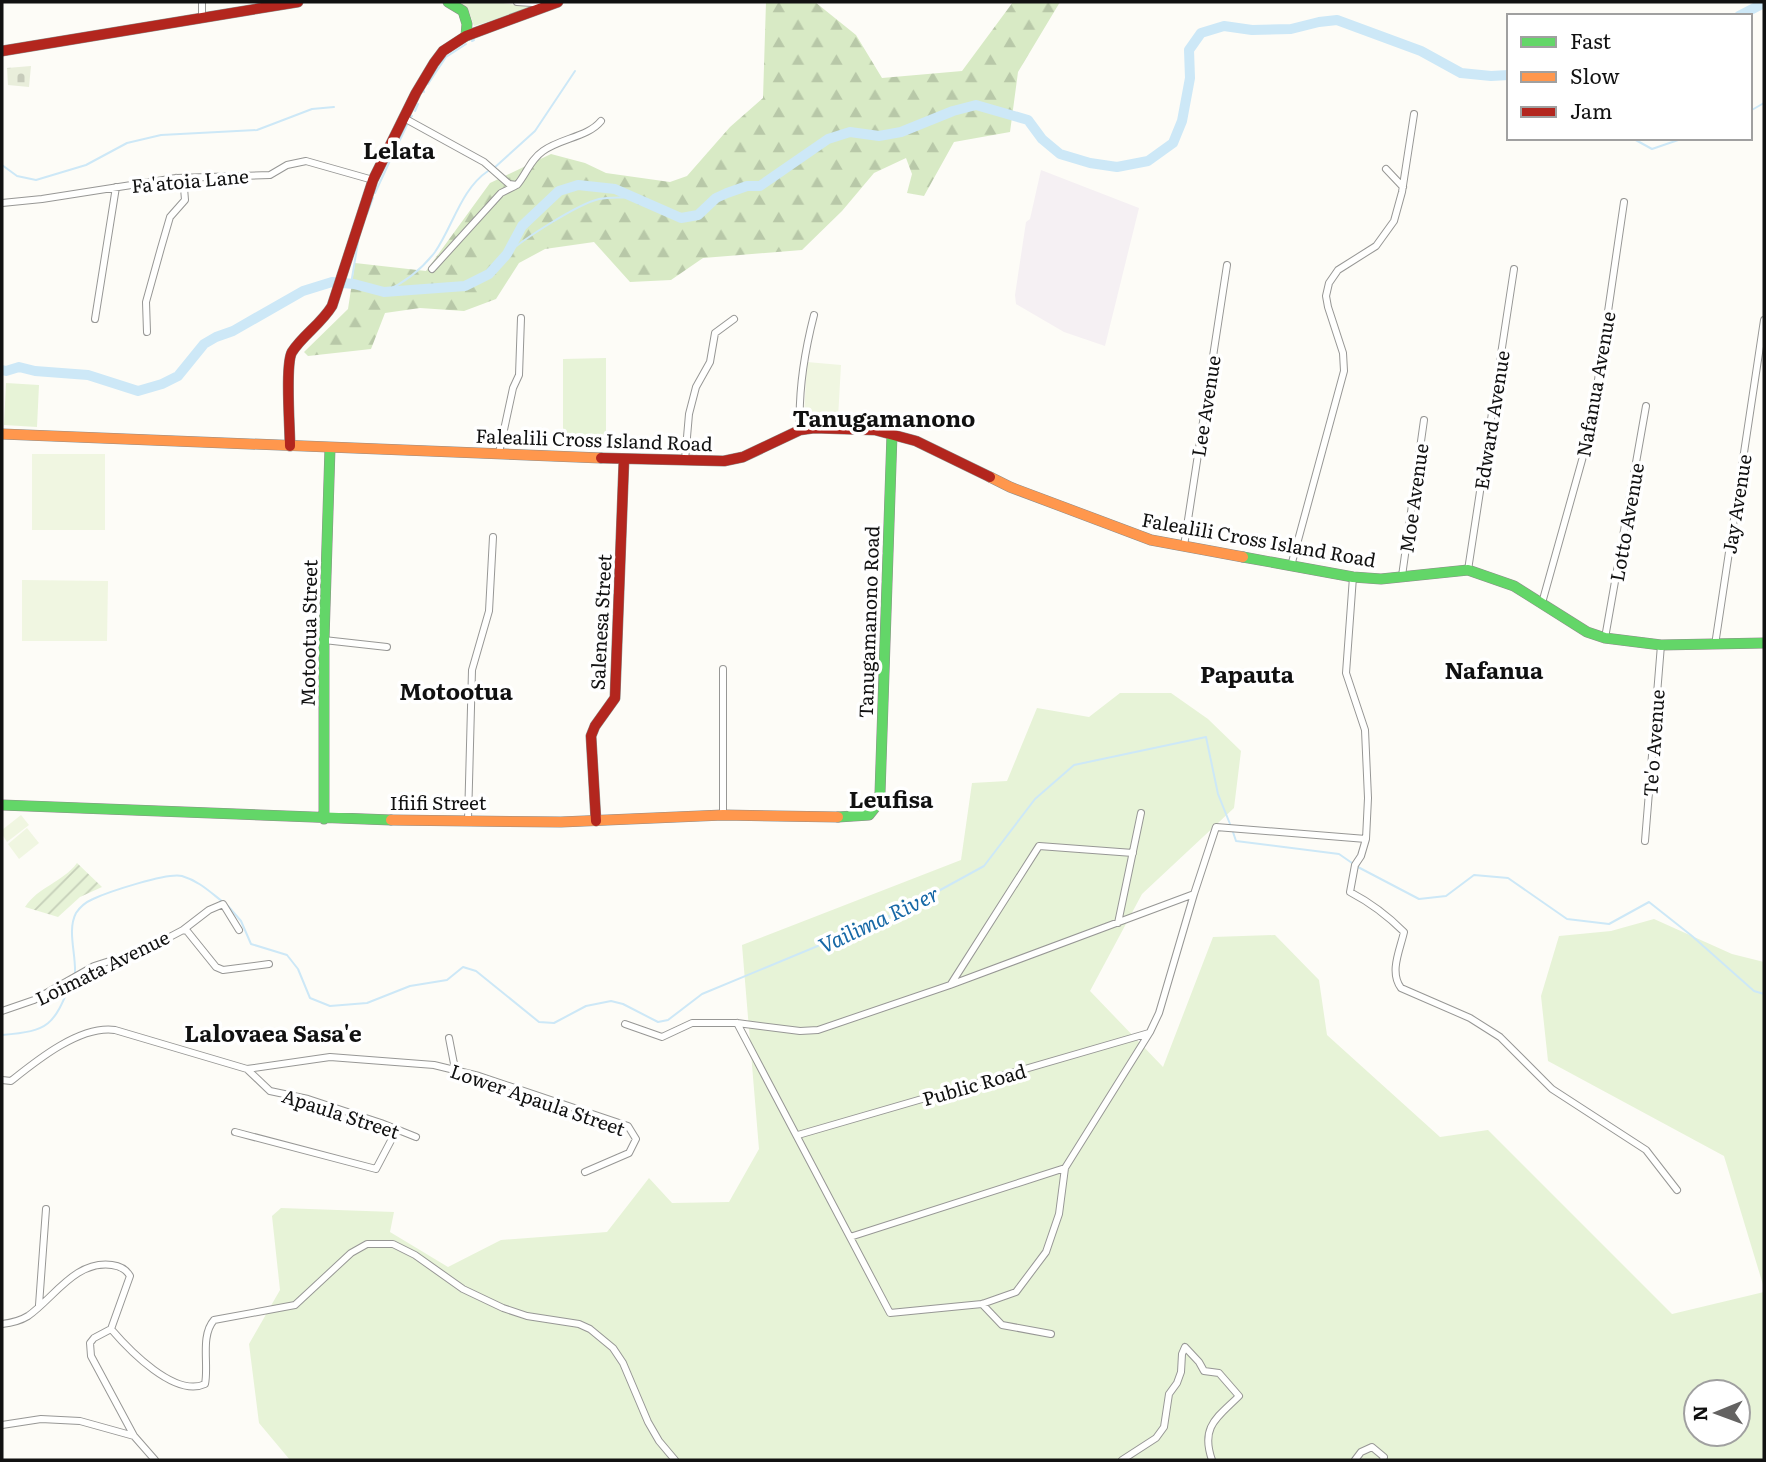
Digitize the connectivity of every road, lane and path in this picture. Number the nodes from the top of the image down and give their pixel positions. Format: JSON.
{"nodes":[{"id":1,"x":202,"y":2,"type":"edge"},
{"id":2,"x":298,"y":2,"type":"edge"},
{"id":3,"x":448,"y":2,"type":"edge"},
{"id":4,"x":517,"y":2,"type":"edge"},
{"id":5,"x":285,"y":3,"type":"edge"},
{"id":6,"x":552,"y":3,"type":"edge"},
{"id":7,"x":202,"y":19,"type":"junction"},
{"id":8,"x":466,"y":36,"type":"junction"},
{"id":9,"x":2,"y":51,"type":"edge"},
{"id":10,"x":1413,"y":114,"type":"dead end"},
{"id":11,"x":404,"y":118,"type":"junction"},
{"id":12,"x":601,"y":121,"type":"dead end"},
{"id":13,"x":1386,"y":169,"type":"dead end"},
{"id":14,"x":176,"y":178,"type":"junction"},
{"id":15,"x":373,"y":180,"type":"junction"},
{"id":16,"x":517,"y":185,"type":"junction"},
{"id":17,"x":116,"y":187,"type":"junction"},
{"id":18,"x":1403,"y":187,"type":"junction"},
{"id":19,"x":1625,"y":202,"type":"dead end"},
{"id":20,"x":2,"y":203,"type":"edge"},
{"id":21,"x":1227,"y":265,"type":"dead end"},
{"id":22,"x":432,"y":269,"type":"dead end"},
{"id":23,"x":1514,"y":269,"type":"dead end"},
{"id":24,"x":814,"y":315,"type":"dead end"},
{"id":25,"x":521,"y":318,"type":"dead end"},
{"id":26,"x":95,"y":319,"type":"dead end"},
{"id":27,"x":734,"y":319,"type":"dead end"},
{"id":28,"x":1764,"y":320,"type":"edge"},
{"id":29,"x":147,"y":332,"type":"dead end"},
{"id":30,"x":1646,"y":406,"type":"dead end"},
{"id":31,"x":1424,"y":420,"type":"dead end"},
{"id":32,"x":800,"y":430,"type":"junction"},
{"id":33,"x":2,"y":434,"type":"edge"},
{"id":34,"x":892,"y":434,"type":"junction"},
{"id":35,"x":290,"y":446,"type":"junction"},
{"id":36,"x":330,"y":448,"type":"junction"},
{"id":37,"x":499,"y":453,"type":"junction"},
{"id":38,"x":624,"y":459,"type":"junction"},
{"id":39,"x":685,"y":460,"type":"junction"},
{"id":40,"x":493,"y":537,"type":"dead end"},
{"id":41,"x":1184,"y":546,"type":"junction"},
{"id":42,"x":1291,"y":566,"type":"junction"},
{"id":43,"x":1468,"y":570,"type":"junction"},
{"id":44,"x":1402,"y":576,"type":"junction"},
{"id":45,"x":1353,"y":577,"type":"junction"},
{"id":46,"x":1542,"y":603,"type":"junction"},
{"id":47,"x":1605,"y":638,"type":"junction"},
{"id":48,"x":324,"y":640,"type":"junction"},
{"id":49,"x":1764,"y":643,"type":"edge"},
{"id":50,"x":1661,"y":645,"type":"junction"},
{"id":51,"x":1715,"y":645,"type":"junction"},
{"id":52,"x":387,"y":647,"type":"dead end"},
{"id":53,"x":723,"y":669,"type":"dead end"},
{"id":54,"x":2,"y":805,"type":"edge"},
{"id":55,"x":873,"y":811,"type":"joint"},
{"id":56,"x":1141,"y":813,"type":"dead end"},
{"id":57,"x":723,"y":816,"type":"junction"},
{"id":58,"x":324,"y":819,"type":"junction"},
{"id":59,"x":468,"y":820,"type":"junction"},
{"id":60,"x":596,"y":821,"type":"junction"},
{"id":61,"x":1366,"y":839,"type":"junction"},
{"id":62,"x":1645,"y":841,"type":"dead end"},
{"id":63,"x":1133,"y":853,"type":"junction"},
{"id":64,"x":1194,"y":894,"type":"junction"},
{"id":65,"x":1118,"y":923,"type":"junction"},
{"id":66,"x":183,"y":929,"type":"junction"},
{"id":67,"x":239,"y":930,"type":"dead end"},
{"id":68,"x":269,"y":964,"type":"dead end"},
{"id":69,"x":950,"y":985,"type":"junction"},
{"id":70,"x":2,"y":1011,"type":"edge"},
{"id":71,"x":737,"y":1023,"type":"junction"},
{"id":72,"x":625,"y":1024,"type":"dead end"},
{"id":73,"x":1150,"y":1032,"type":"junction"},
{"id":74,"x":449,"y":1038,"type":"dead end"},
{"id":75,"x":247,"y":1069,"type":"junction"},
{"id":76,"x":455,"y":1069,"type":"junction"},
{"id":77,"x":2,"y":1080,"type":"edge"},
{"id":78,"x":396,"y":1131,"type":"junction"},
{"id":79,"x":235,"y":1132,"type":"dead end"},
{"id":80,"x":798,"y":1135,"type":"junction"},
{"id":81,"x":416,"y":1137,"type":"dead end"},
{"id":82,"x":1065,"y":1168,"type":"junction"},
{"id":83,"x":585,"y":1172,"type":"dead end"},
{"id":84,"x":1678,"y":1190,"type":"dead end"},
{"id":85,"x":46,"y":1209,"type":"dead end"},
{"id":86,"x":850,"y":1237,"type":"junction"},
{"id":87,"x":982,"y":1304,"type":"junction"},
{"id":88,"x":39,"y":1305,"type":"junction"},
{"id":89,"x":2,"y":1324,"type":"edge"},
{"id":90,"x":111,"y":1329,"type":"junction"},
{"id":91,"x":1051,"y":1334,"type":"dead end"},
{"id":92,"x":2,"y":1425,"type":"edge"},
{"id":93,"x":134,"y":1436,"type":"junction"},
{"id":94,"x":155,"y":1460,"type":"edge"},
{"id":95,"x":675,"y":1460,"type":"edge"},
{"id":96,"x":1122,"y":1460,"type":"edge"},
{"id":97,"x":1212,"y":1460,"type":"edge"},
{"id":98,"x":1355,"y":1460,"type":"edge"},
{"id":99,"x":1383,"y":1460,"type":"edge"}],
"edges":[{"from":1,"to":7,"type":"street"},
{"from":2,"to":5,"type":"main road"},
{"from":3,"to":8,"type":"main road"},
{"from":4,"to":6,"type":"street"},
{"from":5,"to":7,"type":"main road"},
{"from":6,"to":8,"type":"main road"},
{"from":7,"to":9,"type":"main road"},
{"from":8,"to":11,"type":"main road"},
{"from":10,"to":18,"type":"street"},
{"from":11,"to":15,"type":"main road"},
{"from":11,"to":16,"type":"street"},
{"from":12,"to":16,"type":"street"},
{"from":13,"to":18,"type":"street"},
{"from":14,"to":15,"type":"street","name":"Fa'atoia Lane"},
{"from":14,"to":17,"type":"street","name":"Fa'atoia Lane"},
{"from":14,"to":29,"type":"street"},
{"from":15,"to":35,"type":"main road"},
{"from":16,"to":22,"type":"street"},
{"from":17,"to":20,"type":"street","name":"Fa'atoia Lane"},
{"from":17,"to":26,"type":"street"},
{"from":18,"to":42,"type":"street"},
{"from":19,"to":46,"type":"street","name":"Nafanua Avenue"},
{"from":21,"to":41,"type":"street","name":"Lee Avenue"},
{"from":23,"to":43,"type":"street","name":"Edward Avenue"},
{"from":24,"to":32,"type":"street"},
{"from":25,"to":37,"type":"street"},
{"from":27,"to":39,"type":"street"},
{"from":28,"to":51,"type":"street","name":"Jay Avenue"},
{"from":30,"to":47,"type":"street","name":"Lotto Avenue"},
{"from":31,"to":44,"type":"street","name":"Moe Avenue"},
{"from":32,"to":34,"type":"main road","name":"Falealili Cross Island Road"},
{"from":32,"to":39,"type":"main road","name":"Falealili Cross Island Road"},
{"from":33,"to":35,"type":"main road","name":"Falealili Cross Island Road"},
{"from":34,"to":41,"type":"main road","name":"Falealili Cross Island Road"},
{"from":34,"to":55,"type":"main road","name":"Tanugamanono Road"},
{"from":35,"to":36,"type":"main road","name":"Falealili Cross Island Road"},
{"from":36,"to":37,"type":"main road","name":"Falealili Cross Island Road"},
{"from":36,"to":48,"type":"main road","name":"Motootua Street"},
{"from":37,"to":38,"type":"main road","name":"Falealili Cross Island Road"},
{"from":38,"to":39,"type":"main road","name":"Falealili Cross Island Road"},
{"from":38,"to":60,"type":"main road","name":"Salenesa Street"},
{"from":40,"to":59,"type":"street"},
{"from":41,"to":42,"type":"main road","name":"Falealili Cross Island Road"},
{"from":42,"to":45,"type":"main road","name":"Falealili Cross Island Road"},
{"from":43,"to":44,"type":"main road","name":"Falealili Cross Island Road"},
{"from":43,"to":46,"type":"main road","name":"Falealili Cross Island Road"},
{"from":44,"to":45,"type":"main road","name":"Falealili Cross Island Road"},
{"from":45,"to":61,"type":"street"},
{"from":46,"to":47,"type":"main road","name":"Falealili Cross Island Road"},
{"from":47,"to":50,"type":"main road","name":"Falealili Cross Island Road"},
{"from":48,"to":52,"type":"street"},
{"from":48,"to":58,"type":"main road","name":"Motootua Street"},
{"from":49,"to":51,"type":"main road","name":"Falealili Cross Island Road"},
{"from":50,"to":51,"type":"main road","name":"Falealili Cross Island Road"},
{"from":50,"to":62,"type":"street","name":"Te'o Avenue"},
{"from":53,"to":57,"type":"street"},
{"from":54,"to":58,"type":"main road","name":"Ifiifi Street"},
{"from":55,"to":57,"type":"main road","name":"Ifiifi Street"},
{"from":56,"to":63,"type":"street"},
{"from":57,"to":60,"type":"main road","name":"Ifiifi Street"},
{"from":58,"to":59,"type":"main road","name":"Ifiifi Street"},
{"from":59,"to":60,"type":"main road","name":"Ifiifi Street"},
{"from":61,"to":64,"type":"street"},
{"from":61,"to":84,"type":"street"},
{"from":63,"to":65,"type":"street"},
{"from":63,"to":69,"type":"street"},
{"from":64,"to":65,"type":"street"},
{"from":64,"to":73,"type":"street"},
{"from":65,"to":69,"type":"street"},
{"from":66,"to":67,"type":"street"},
{"from":66,"to":68,"type":"street","name":"Loimata Avenue"},
{"from":66,"to":70,"type":"street","name":"Loimata Avenue"},
{"from":69,"to":71,"type":"street"},
{"from":71,"to":72,"type":"street"},
{"from":71,"to":80,"type":"street"},
{"from":73,"to":80,"type":"street","name":"Public Road"},
{"from":73,"to":82,"type":"street"},
{"from":74,"to":76,"type":"street"},
{"from":75,"to":76,"type":"street","name":"Lower Apaula Street"},
{"from":75,"to":77,"type":"street","name":"Apaula Street"},
{"from":75,"to":78,"type":"street","name":"Apaula Street"},
{"from":76,"to":83,"type":"street","name":"Lower Apaula Street"},
{"from":78,"to":79,"type":"street"},
{"from":78,"to":81,"type":"street","name":"Apaula Street"},
{"from":80,"to":86,"type":"street"},
{"from":82,"to":86,"type":"street"},
{"from":82,"to":87,"type":"street"},
{"from":85,"to":88,"type":"street"},
{"from":86,"to":87,"type":"street"},
{"from":87,"to":91,"type":"street"},
{"from":88,"to":89,"type":"street"},
{"from":88,"to":90,"type":"street"},
{"from":90,"to":93,"type":"street"},
{"from":90,"to":95,"type":"street"},
{"from":92,"to":93,"type":"street"},
{"from":93,"to":94,"type":"street"},
{"from":96,"to":97,"type":"street"},
{"from":98,"to":99,"type":"street"}]}
